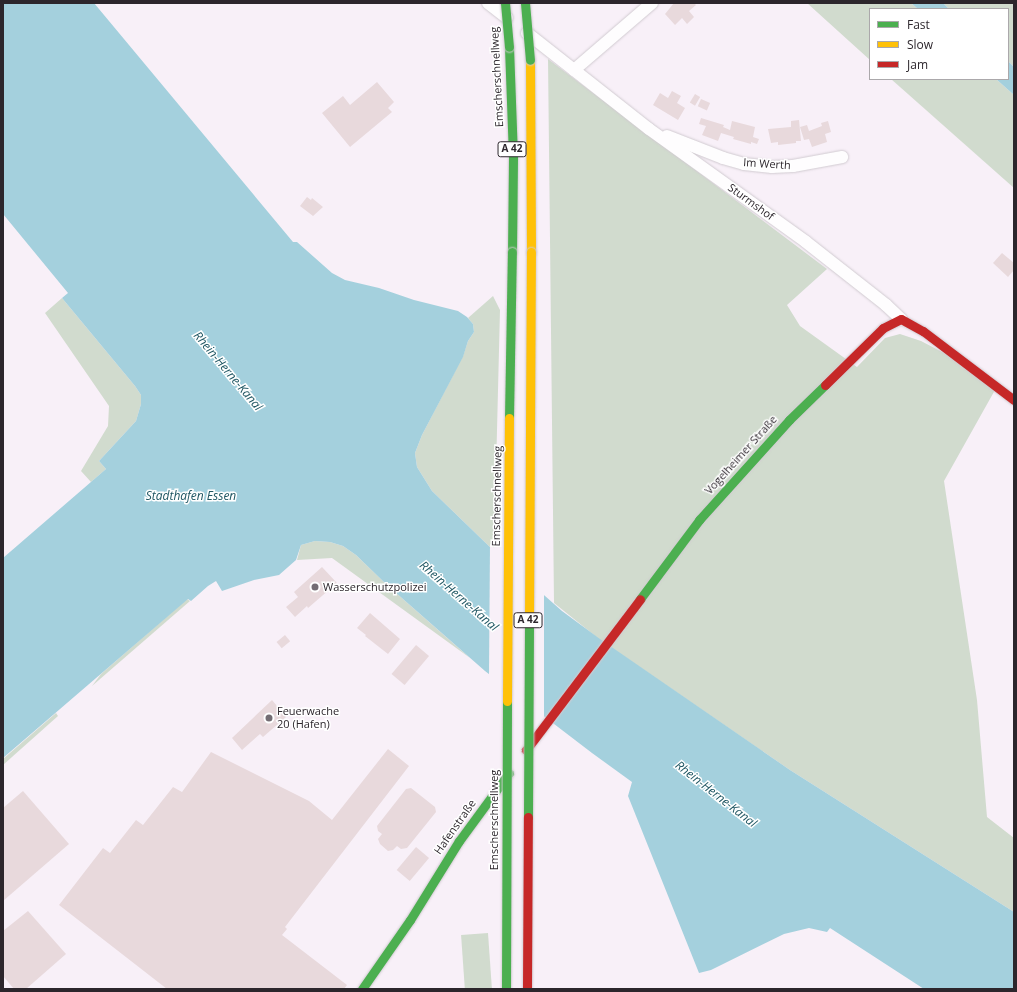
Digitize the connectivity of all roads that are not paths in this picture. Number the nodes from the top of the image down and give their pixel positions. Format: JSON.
{"nodes":[{"id":1,"x":488,"y":3,"type":"edge"},
{"id":2,"x":505,"y":3,"type":"edge"},
{"id":3,"x":525,"y":3,"type":"edge"},
{"id":4,"x":652,"y":3,"type":"edge"},
{"id":5,"x":574,"y":70,"type":"junction"},
{"id":6,"x":649,"y":129,"type":"junction"},
{"id":7,"x":842,"y":157,"type":"dead end"},
{"id":8,"x":901,"y":319,"type":"junction"},
{"id":9,"x":1014,"y":400,"type":"edge"},
{"id":10,"x":618,"y":627,"type":"joint"},
{"id":11,"x":362,"y":989,"type":"edge"},
{"id":12,"x":506,"y":989,"type":"edge"},
{"id":13,"x":527,"y":989,"type":"edge"}],
"edges":[{"from":1,"to":5,"type":"street","name":"Sturmshof"},
{"from":2,"to":12,"type":"main road","name":"Emscherschnellweg","number":"A 42","bridge":true},
{"from":3,"to":13,"type":"main road","number":"A 42","bridge":true},
{"from":4,"to":5,"type":"street"},
{"from":5,"to":6,"type":"street","name":"Sturmshof"},
{"from":6,"to":7,"type":"street","name":"Im Werth"},
{"from":6,"to":8,"type":"street","name":"Sturmshof"},
{"from":8,"to":9,"type":"main road","name":"Sturmshof"},
{"from":8,"to":10,"type":"main road","name":"Vogelheimer Straße"},
{"from":10,"to":11,"type":"main road","name":"Hafenstraße"}]}
